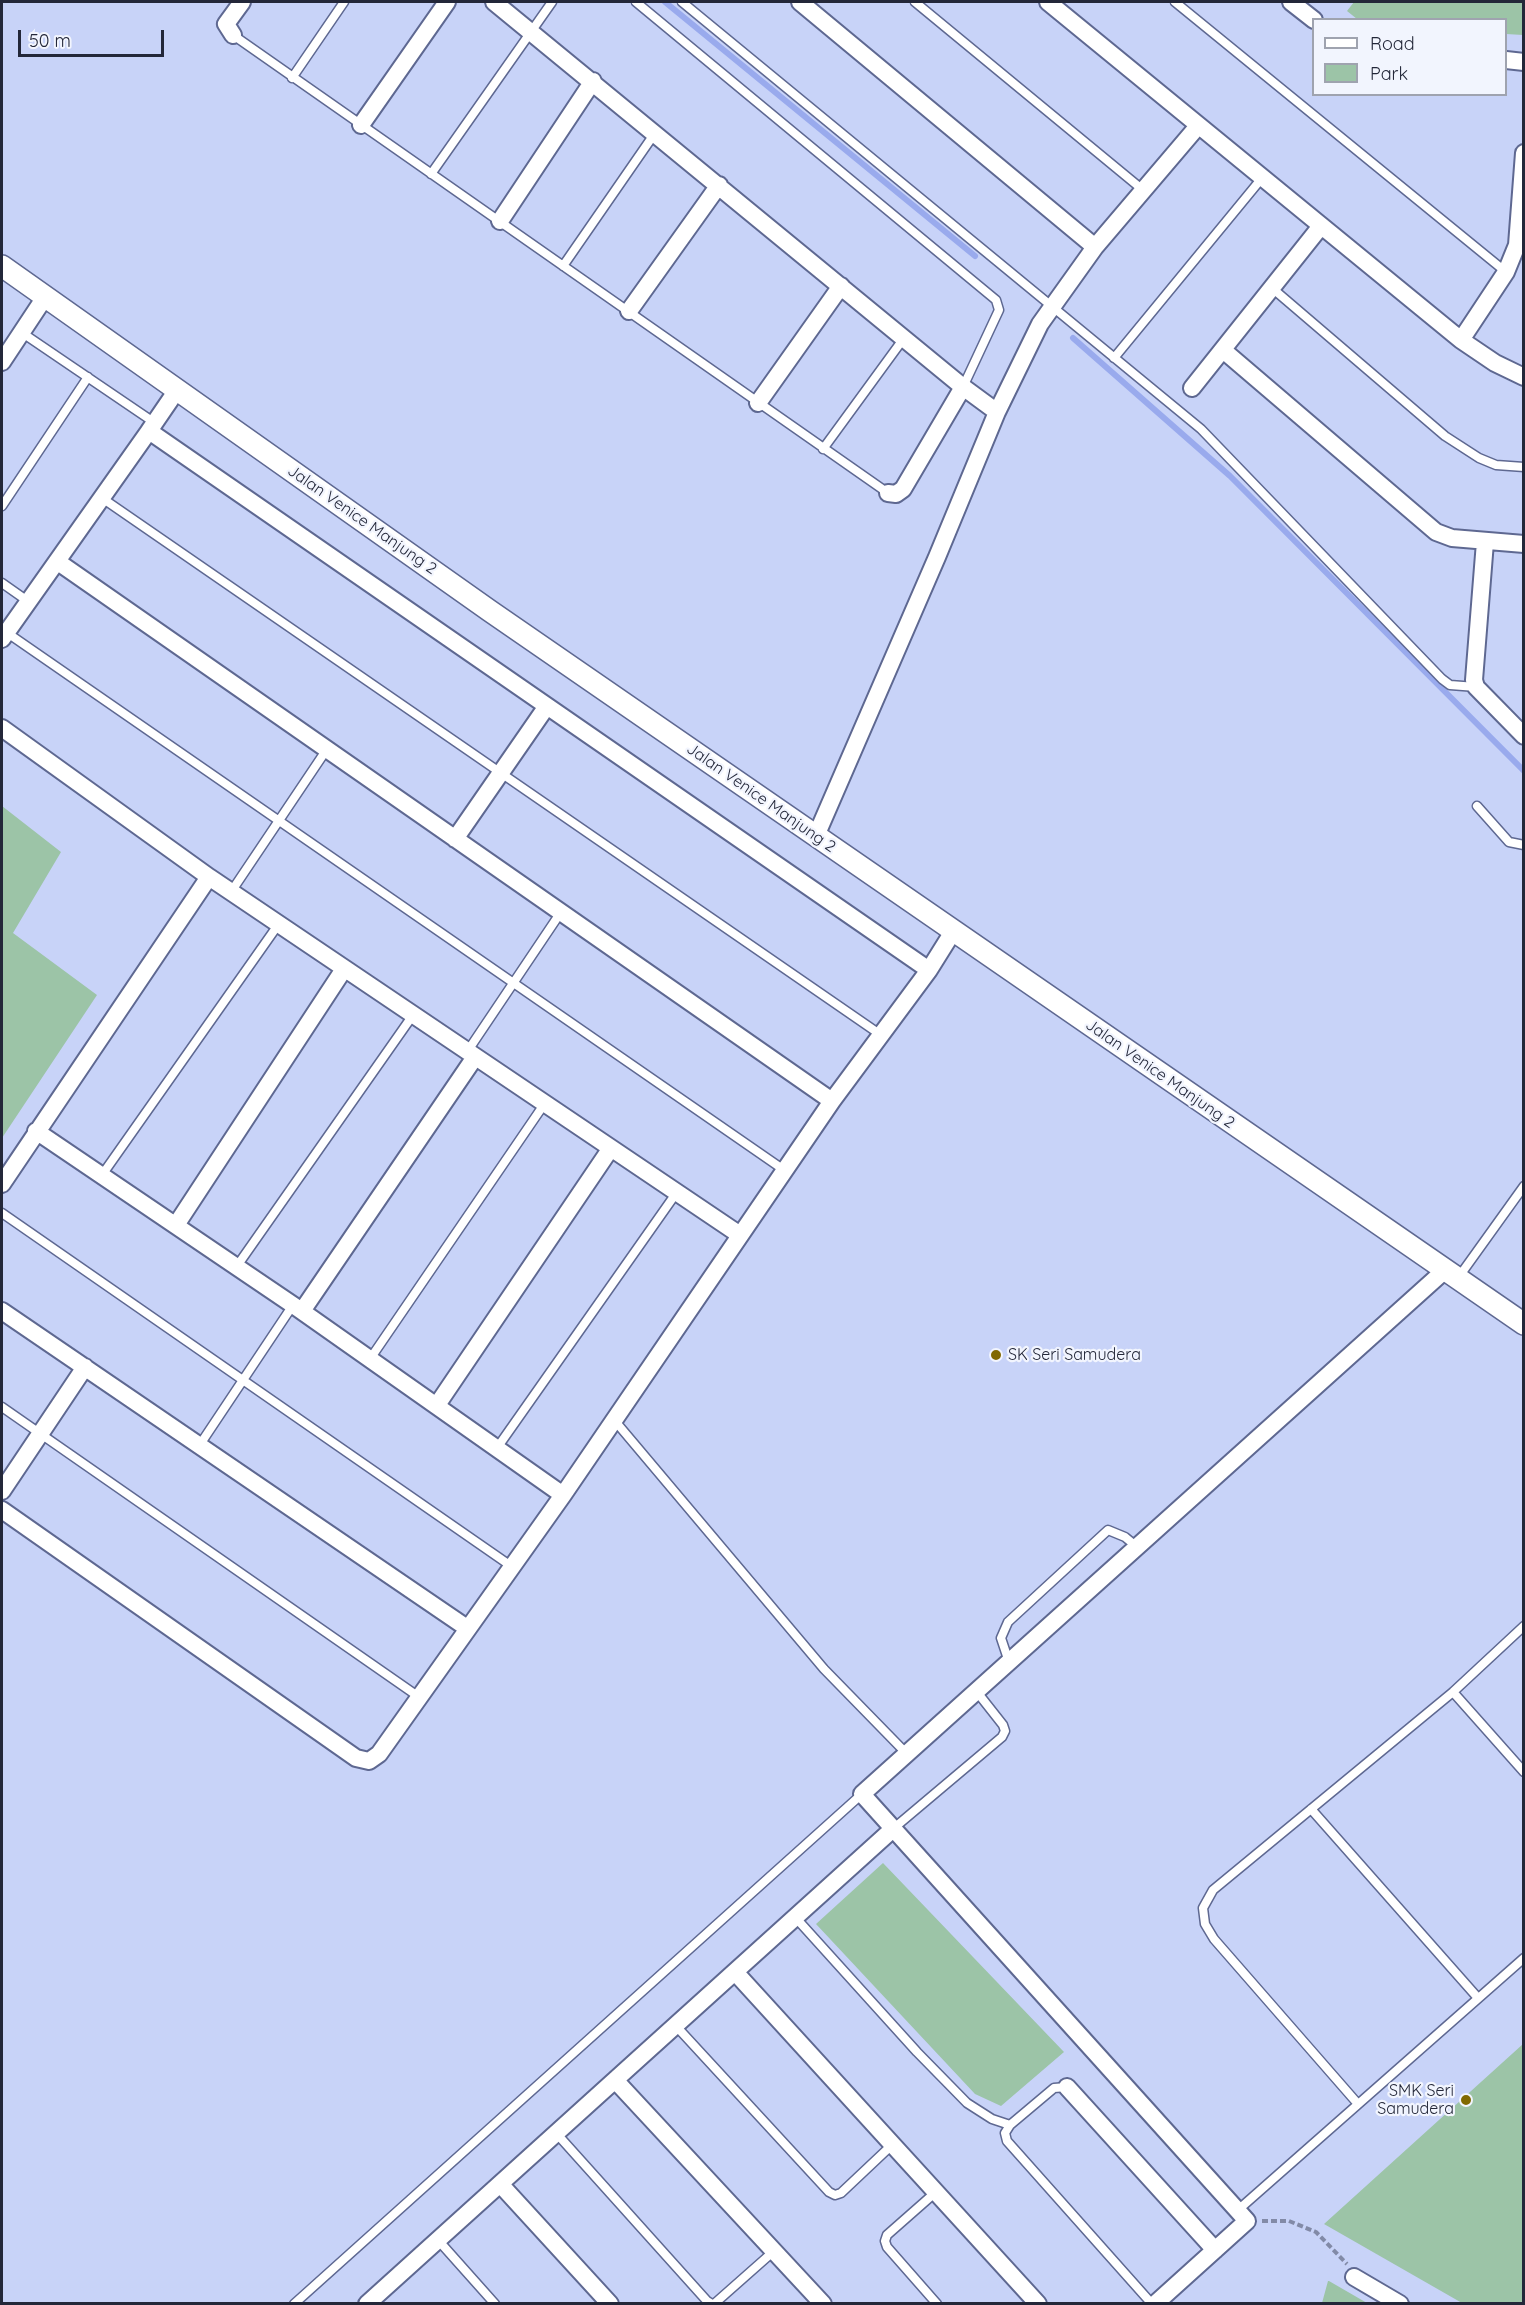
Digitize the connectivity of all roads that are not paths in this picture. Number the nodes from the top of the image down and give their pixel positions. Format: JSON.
{"nodes":[{"id":1,"x":242,"y":2,"type":"edge"},
{"id":2,"x":344,"y":2,"type":"edge"},
{"id":3,"x":447,"y":2,"type":"edge"},
{"id":4,"x":494,"y":2,"type":"edge"},
{"id":5,"x":552,"y":2,"type":"edge"},
{"id":6,"x":636,"y":2,"type":"edge"},
{"id":7,"x":682,"y":2,"type":"edge"},
{"id":8,"x":800,"y":2,"type":"edge"},
{"id":9,"x":915,"y":2,"type":"edge"},
{"id":10,"x":1048,"y":2,"type":"edge"},
{"id":11,"x":1175,"y":2,"type":"edge"},
{"id":12,"x":1291,"y":2,"type":"edge"},
{"id":13,"x":1312,"y":18,"type":"edge"},
{"id":14,"x":530,"y":30,"type":"junction"},
{"id":15,"x":233,"y":35,"type":"joint"},
{"id":16,"x":1507,"y":60,"type":"edge"},
{"id":17,"x":1524,"y":62,"type":"edge"},
{"id":18,"x":292,"y":78,"type":"junction"},
{"id":19,"x":593,"y":81,"type":"junction"},
{"id":20,"x":361,"y":125,"type":"junction"},
{"id":21,"x":1198,"y":126,"type":"junction"},
{"id":22,"x":656,"y":133,"type":"junction"},
{"id":23,"x":1524,"y":153,"type":"edge"},
{"id":24,"x":431,"y":174,"type":"junction"},
{"id":25,"x":1262,"y":178,"type":"junction"},
{"id":26,"x":719,"y":184,"type":"junction"},
{"id":27,"x":1143,"y":190,"type":"junction"},
{"id":28,"x":500,"y":221,"type":"junction"},
{"id":29,"x":1321,"y":226,"type":"junction"},
{"id":30,"x":1095,"y":247,"type":"junction"},
{"id":31,"x":2,"y":266,"type":"edge"},
{"id":32,"x":563,"y":266,"type":"junction"},
{"id":33,"x":1506,"y":272,"type":"junction"},
{"id":34,"x":841,"y":286,"type":"junction"},
{"id":35,"x":1272,"y":288,"type":"junction"},
{"id":36,"x":45,"y":297,"type":"junction"},
{"id":37,"x":1052,"y":307,"type":"junction"},
{"id":38,"x":628,"y":311,"type":"junction"},
{"id":39,"x":21,"y":332,"type":"junction"},
{"id":40,"x":904,"y":338,"type":"junction"},
{"id":41,"x":1461,"y":340,"type":"junction"},
{"id":42,"x":1223,"y":350,"type":"junction"},
{"id":43,"x":1114,"y":358,"type":"junction"},
{"id":44,"x":2,"y":362,"type":"edge"},
{"id":45,"x":88,"y":377,"type":"junction"},
{"id":46,"x":1524,"y":377,"type":"edge"},
{"id":47,"x":963,"y":387,"type":"junction"},
{"id":48,"x":1191,"y":388,"type":"dead end"},
{"id":49,"x":177,"y":390,"type":"junction"},
{"id":50,"x":758,"y":404,"type":"junction"},
{"id":51,"x":997,"y":412,"type":"junction"},
{"id":52,"x":152,"y":427,"type":"junction"},
{"id":53,"x":823,"y":448,"type":"junction"},
{"id":54,"x":1524,"y":467,"type":"edge"},
{"id":55,"x":888,"y":493,"type":"joint"},
{"id":56,"x":102,"y":498,"type":"junction"},
{"id":57,"x":2,"y":506,"type":"edge"},
{"id":58,"x":1485,"y":542,"type":"junction"},
{"id":59,"x":1524,"y":544,"type":"edge"},
{"id":60,"x":58,"y":562,"type":"junction"},
{"id":61,"x":2,"y":583,"type":"edge"},
{"id":62,"x":29,"y":602,"type":"junction"},
{"id":63,"x":4,"y":636,"type":"edge"},
{"id":64,"x":1476,"y":687,"type":"junction"},
{"id":65,"x":547,"y":706,"type":"junction"},
{"id":66,"x":2,"y":728,"type":"edge"},
{"id":67,"x":1524,"y":736,"type":"edge"},
{"id":68,"x":327,"y":749,"type":"junction"},
{"id":69,"x":501,"y":772,"type":"junction"},
{"id":70,"x":1477,"y":806,"type":"dead end"},
{"id":71,"x":280,"y":819,"type":"junction"},
{"id":72,"x":816,"y":836,"type":"junction"},
{"id":73,"x":455,"y":839,"type":"junction"},
{"id":74,"x":1524,"y":845,"type":"edge"},
{"id":75,"x":209,"y":877,"type":"junction"},
{"id":76,"x":231,"y":892,"type":"junction"},
{"id":77,"x":561,"y":912,"type":"junction"},
{"id":78,"x":278,"y":925,"type":"junction"},
{"id":79,"x":954,"y":930,"type":"junction"},
{"id":80,"x":344,"y":969,"type":"junction"},
{"id":81,"x":928,"y":970,"type":"junction"},
{"id":82,"x":514,"y":982,"type":"junction"},
{"id":83,"x":413,"y":1016,"type":"junction"},
{"id":84,"x":880,"y":1035,"type":"junction"},
{"id":85,"x":471,"y":1054,"type":"junction"},
{"id":86,"x":832,"y":1101,"type":"junction"},
{"id":87,"x":545,"y":1103,"type":"junction"},
{"id":88,"x":36,"y":1131,"type":"junction"},
{"id":89,"x":611,"y":1148,"type":"junction"},
{"id":90,"x":784,"y":1170,"type":"junction"},
{"id":91,"x":102,"y":1175,"type":"junction"},
{"id":92,"x":2,"y":1184,"type":"edge"},
{"id":93,"x":1524,"y":1186,"type":"edge"},
{"id":94,"x":676,"y":1192,"type":"junction"},
{"id":95,"x":2,"y":1213,"type":"edge"},
{"id":96,"x":176,"y":1225,"type":"junction"},
{"id":97,"x":740,"y":1235,"type":"junction"},
{"id":98,"x":237,"y":1266,"type":"junction"},
{"id":99,"x":1451,"y":1274,"type":"junction"},
{"id":100,"x":298,"y":1308,"type":"junction"},
{"id":101,"x":2,"y":1311,"type":"edge"},
{"id":102,"x":1524,"y":1324,"type":"edge"},
{"id":103,"x":370,"y":1359,"type":"junction"},
{"id":104,"x":85,"y":1367,"type":"junction"},
{"id":105,"x":244,"y":1379,"type":"junction"},
{"id":106,"x":437,"y":1405,"type":"junction"},
{"id":107,"x":2,"y":1407,"type":"edge"},
{"id":108,"x":615,"y":1421,"type":"junction"},
{"id":109,"x":40,"y":1434,"type":"junction"},
{"id":110,"x":199,"y":1446,"type":"junction"},
{"id":111,"x":497,"y":1448,"type":"junction"},
{"id":112,"x":2,"y":1491,"type":"edge"},
{"id":113,"x":563,"y":1495,"type":"junction"},
{"id":114,"x":2,"y":1510,"type":"edge"},
{"id":115,"x":1137,"y":1547,"type":"junction"},
{"id":116,"x":511,"y":1566,"type":"junction"},
{"id":117,"x":1524,"y":1626,"type":"edge"},
{"id":118,"x":466,"y":1628,"type":"junction"},
{"id":119,"x":1010,"y":1662,"type":"junction"},
{"id":120,"x":977,"y":1692,"type":"junction"},
{"id":121,"x":1453,"y":1692,"type":"junction"},
{"id":122,"x":419,"y":1697,"type":"junction"},
{"id":123,"x":907,"y":1755,"type":"junction"},
{"id":124,"x":1524,"y":1772,"type":"edge"},
{"id":125,"x":861,"y":1794,"type":"junction"},
{"id":126,"x":1311,"y":1809,"type":"junction"},
{"id":127,"x":894,"y":1828,"type":"junction"},
{"id":128,"x":795,"y":1917,"type":"junction"},
{"id":129,"x":1524,"y":1958,"type":"edge"},
{"id":130,"x":735,"y":1972,"type":"junction"},
{"id":131,"x":1478,"y":1998,"type":"junction"},
{"id":132,"x":676,"y":2026,"type":"junction"},
{"id":133,"x":615,"y":2080,"type":"junction"},
{"id":134,"x":1067,"y":2087,"type":"joint"},
{"id":135,"x":1359,"y":2104,"type":"junction"},
{"id":136,"x":1010,"y":2125,"type":"junction"},
{"id":137,"x":557,"y":2134,"type":"junction"},
{"id":138,"x":894,"y":2143,"type":"junction"},
{"id":139,"x":501,"y":2185,"type":"junction"},
{"id":140,"x":937,"y":2191,"type":"junction"},
{"id":141,"x":1242,"y":2215,"type":"junction"},
{"id":142,"x":438,"y":2240,"type":"junction"},
{"id":143,"x":774,"y":2250,"type":"junction"},
{"id":144,"x":1215,"y":2250,"type":"junction"},
{"id":145,"x":1354,"y":2277,"type":"road end"},
{"id":146,"x":377,"y":2300,"type":"edge"},
{"id":147,"x":816,"y":2301,"type":"edge"},
{"id":148,"x":294,"y":2304,"type":"edge"},
{"id":149,"x":495,"y":2304,"type":"edge"},
{"id":150,"x":610,"y":2304,"type":"edge"},
{"id":151,"x":713,"y":2304,"type":"edge"},
{"id":152,"x":937,"y":2304,"type":"edge"},
{"id":153,"x":1038,"y":2304,"type":"edge"},
{"id":154,"x":1153,"y":2304,"type":"edge"},
{"id":155,"x":1400,"y":2304,"type":"edge"}],
"edges":[{"from":1,"to":15,"type":"street"},
{"from":2,"to":18,"type":"lane"},
{"from":3,"to":20,"type":"street"},
{"from":4,"to":14,"type":"street"},
{"from":5,"to":14,"type":"lane"},
{"from":6,"to":47,"type":"lane"},
{"from":7,"to":37,"type":"lane"},
{"from":8,"to":30,"type":"street"},
{"from":9,"to":27,"type":"lane"},
{"from":10,"to":21,"type":"street"},
{"from":11,"to":33,"type":"lane"},
{"from":12,"to":13,"type":"street"},
{"from":14,"to":19,"type":"street"},
{"from":14,"to":24,"type":"lane"},
{"from":15,"to":18,"type":"lane"},
{"from":16,"to":17,"type":"street"},
{"from":18,"to":20,"type":"lane"},
{"from":19,"to":22,"type":"street"},
{"from":19,"to":28,"type":"street"},
{"from":20,"to":24,"type":"lane"},
{"from":21,"to":25,"type":"street"},
{"from":21,"to":27,"type":"street"},
{"from":22,"to":26,"type":"street"},
{"from":22,"to":32,"type":"lane"},
{"from":23,"to":33,"type":"street"},
{"from":24,"to":28,"type":"lane"},
{"from":25,"to":29,"type":"street"},
{"from":25,"to":43,"type":"lane"},
{"from":26,"to":34,"type":"street"},
{"from":26,"to":38,"type":"street"},
{"from":27,"to":30,"type":"street"},
{"from":28,"to":32,"type":"lane"},
{"from":29,"to":35,"type":"street"},
{"from":29,"to":41,"type":"street"},
{"from":30,"to":37,"type":"street"},
{"from":31,"to":36,"type":"street","name":"Jalan Venice Manjung 2"},
{"from":32,"to":38,"type":"lane"},
{"from":33,"to":41,"type":"street"},
{"from":34,"to":40,"type":"street"},
{"from":34,"to":50,"type":"street"},
{"from":35,"to":42,"type":"street"},
{"from":35,"to":54,"type":"lane"},
{"from":36,"to":39,"type":"street"},
{"from":36,"to":49,"type":"street","name":"Jalan Venice Manjung 2"},
{"from":37,"to":43,"type":"lane"},
{"from":37,"to":51,"type":"street"},
{"from":38,"to":50,"type":"lane"},
{"from":39,"to":44,"type":"street"},
{"from":39,"to":45,"type":"lane"},
{"from":40,"to":47,"type":"street"},
{"from":40,"to":53,"type":"lane"},
{"from":41,"to":46,"type":"street"},
{"from":42,"to":48,"type":"street"},
{"from":42,"to":58,"type":"street"},
{"from":43,"to":64,"type":"lane"},
{"from":45,"to":52,"type":"lane"},
{"from":45,"to":57,"type":"lane"},
{"from":47,"to":51,"type":"street"},
{"from":47,"to":55,"type":"street"},
{"from":49,"to":52,"type":"street"},
{"from":49,"to":72,"type":"street","name":"Jalan Venice Manjung 2"},
{"from":50,"to":53,"type":"lane"},
{"from":51,"to":72,"type":"street"},
{"from":52,"to":56,"type":"street"},
{"from":52,"to":65,"type":"street"},
{"from":53,"to":55,"type":"lane"},
{"from":56,"to":60,"type":"street"},
{"from":56,"to":69,"type":"lane"},
{"from":58,"to":59,"type":"street"},
{"from":58,"to":64,"type":"street"},
{"from":60,"to":62,"type":"street"},
{"from":60,"to":68,"type":"street"},
{"from":61,"to":62,"type":"lane"},
{"from":62,"to":63,"type":"street"},
{"from":63,"to":71,"type":"lane"},
{"from":64,"to":67,"type":"street"},
{"from":65,"to":69,"type":"street"},
{"from":65,"to":81,"type":"street"},
{"from":66,"to":75,"type":"street"},
{"from":68,"to":71,"type":"lane"},
{"from":68,"to":73,"type":"street"},
{"from":69,"to":73,"type":"street"},
{"from":69,"to":84,"type":"lane"},
{"from":70,"to":74,"type":"lane"},
{"from":71,"to":76,"type":"lane"},
{"from":71,"to":82,"type":"lane"},
{"from":72,"to":79,"type":"street","name":"Jalan Venice Manjung 2"},
{"from":73,"to":77,"type":"street"},
{"from":75,"to":76,"type":"street"},
{"from":75,"to":88,"type":"street"},
{"from":76,"to":78,"type":"street"},
{"from":77,"to":82,"type":"lane"},
{"from":77,"to":86,"type":"street"},
{"from":78,"to":80,"type":"street"},
{"from":78,"to":91,"type":"lane"},
{"from":79,"to":81,"type":"street"},
{"from":79,"to":99,"type":"street","name":"Jalan Venice Manjung 2"},
{"from":80,"to":83,"type":"street"},
{"from":80,"to":96,"type":"street"},
{"from":81,"to":84,"type":"street"},
{"from":82,"to":85,"type":"lane"},
{"from":82,"to":90,"type":"lane"},
{"from":83,"to":85,"type":"street"},
{"from":83,"to":98,"type":"lane"},
{"from":84,"to":86,"type":"street"},
{"from":85,"to":87,"type":"street"},
{"from":85,"to":100,"type":"street"},
{"from":86,"to":90,"type":"street"},
{"from":87,"to":89,"type":"street"},
{"from":87,"to":103,"type":"lane"},
{"from":88,"to":91,"type":"street"},
{"from":88,"to":92,"type":"street"},
{"from":89,"to":94,"type":"street"},
{"from":89,"to":106,"type":"street"},
{"from":90,"to":97,"type":"street"},
{"from":91,"to":96,"type":"street"},
{"from":93,"to":99,"type":"lane"},
{"from":94,"to":97,"type":"street"},
{"from":94,"to":111,"type":"lane"},
{"from":95,"to":105,"type":"lane"},
{"from":96,"to":98,"type":"street"},
{"from":97,"to":108,"type":"street"},
{"from":98,"to":100,"type":"street"},
{"from":99,"to":102,"type":"street","name":"Jalan Venice Manjung 2"},
{"from":99,"to":115,"type":"street"},
{"from":100,"to":103,"type":"street"},
{"from":100,"to":105,"type":"lane"},
{"from":101,"to":104,"type":"street"},
{"from":103,"to":106,"type":"street"},
{"from":104,"to":109,"type":"street"},
{"from":104,"to":110,"type":"street"},
{"from":105,"to":110,"type":"lane"},
{"from":105,"to":116,"type":"lane"},
{"from":106,"to":111,"type":"street"},
{"from":107,"to":109,"type":"lane"},
{"from":108,"to":113,"type":"street"},
{"from":108,"to":123,"type":"lane"},
{"from":109,"to":112,"type":"street"},
{"from":109,"to":122,"type":"lane"},
{"from":110,"to":118,"type":"street"},
{"from":111,"to":113,"type":"street"},
{"from":113,"to":116,"type":"street"},
{"from":114,"to":122,"type":"street"},
{"from":115,"to":119,"type":"street"},
{"from":115,"to":119,"type":"lane"},
{"from":116,"to":118,"type":"street"},
{"from":117,"to":121,"type":"lane"},
{"from":118,"to":122,"type":"street"},
{"from":119,"to":120,"type":"street"},
{"from":120,"to":123,"type":"street"},
{"from":120,"to":127,"type":"lane"},
{"from":121,"to":124,"type":"lane"},
{"from":121,"to":126,"type":"lane"},
{"from":123,"to":125,"type":"street"},
{"from":125,"to":127,"type":"street"},
{"from":125,"to":148,"type":"lane"},
{"from":126,"to":131,"type":"lane"},
{"from":126,"to":135,"type":"lane"},
{"from":127,"to":128,"type":"street"},
{"from":127,"to":141,"type":"street"},
{"from":128,"to":130,"type":"street"},
{"from":128,"to":136,"type":"lane"},
{"from":129,"to":131,"type":"lane"},
{"from":130,"to":132,"type":"street"},
{"from":130,"to":138,"type":"street"},
{"from":131,"to":135,"type":"lane"},
{"from":132,"to":133,"type":"street"},
{"from":132,"to":138,"type":"lane"},
{"from":133,"to":137,"type":"street"},
{"from":133,"to":143,"type":"street"},
{"from":134,"to":136,"type":"lane"},
{"from":134,"to":144,"type":"street"},
{"from":135,"to":141,"type":"lane"},
{"from":136,"to":154,"type":"lane"},
{"from":137,"to":139,"type":"street"},
{"from":137,"to":151,"type":"lane"},
{"from":138,"to":140,"type":"street"},
{"from":139,"to":142,"type":"street"},
{"from":139,"to":150,"type":"street"},
{"from":140,"to":152,"type":"lane"},
{"from":140,"to":153,"type":"street"},
{"from":141,"to":144,"type":"street"},
{"from":142,"to":146,"type":"street"},
{"from":142,"to":149,"type":"lane"},
{"from":143,"to":147,"type":"street"},
{"from":143,"to":151,"type":"lane"},
{"from":144,"to":154,"type":"street"},
{"from":145,"to":155,"type":"street"}]}
